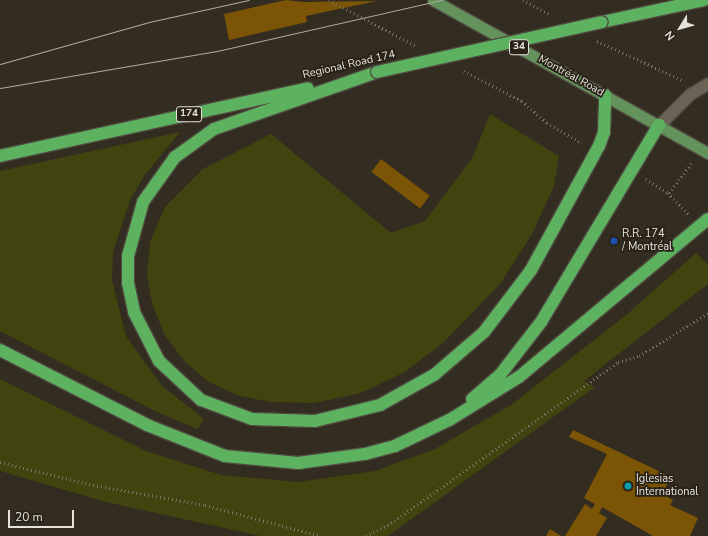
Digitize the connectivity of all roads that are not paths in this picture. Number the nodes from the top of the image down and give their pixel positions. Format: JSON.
{"nodes":[{"id":1,"x":433,"y":0,"type":"edge"},
{"id":2,"x":704,"y":0,"type":"edge"},
{"id":3,"x":377,"y":72,"type":"junction"},
{"id":4,"x":704,"y":85,"type":"edge"},
{"id":5,"x":605,"y":95,"type":"junction"},
{"id":6,"x":658,"y":125,"type":"junction"},
{"id":7,"x":708,"y":153,"type":"edge"},
{"id":8,"x":0,"y":156,"type":"edge"},
{"id":9,"x":708,"y":219,"type":"edge"},
{"id":10,"x":0,"y":350,"type":"edge"},
{"id":11,"x":424,"y":432,"type":"junction"}],
"edges":[{"from":1,"to":5,"type":"main road","name":"Montréal Road","number":"34"},
{"from":2,"to":3,"type":"highway","name":"Regional Road 174","number":"174","bridge":true},
{"from":3,"to":5,"type":"highway"},
{"from":3,"to":8,"type":"highway","name":"Regional Road 174","number":"174"},
{"from":4,"to":6,"type":"lane"},
{"from":5,"to":6,"type":"main road","name":"Montréal Road","number":"34"},
{"from":6,"to":7,"type":"main road","name":"Montréal Road","number":"34"},
{"from":6,"to":11,"type":"highway"},
{"from":9,"to":11,"type":"highway"},
{"from":10,"to":11,"type":"highway"}]}
